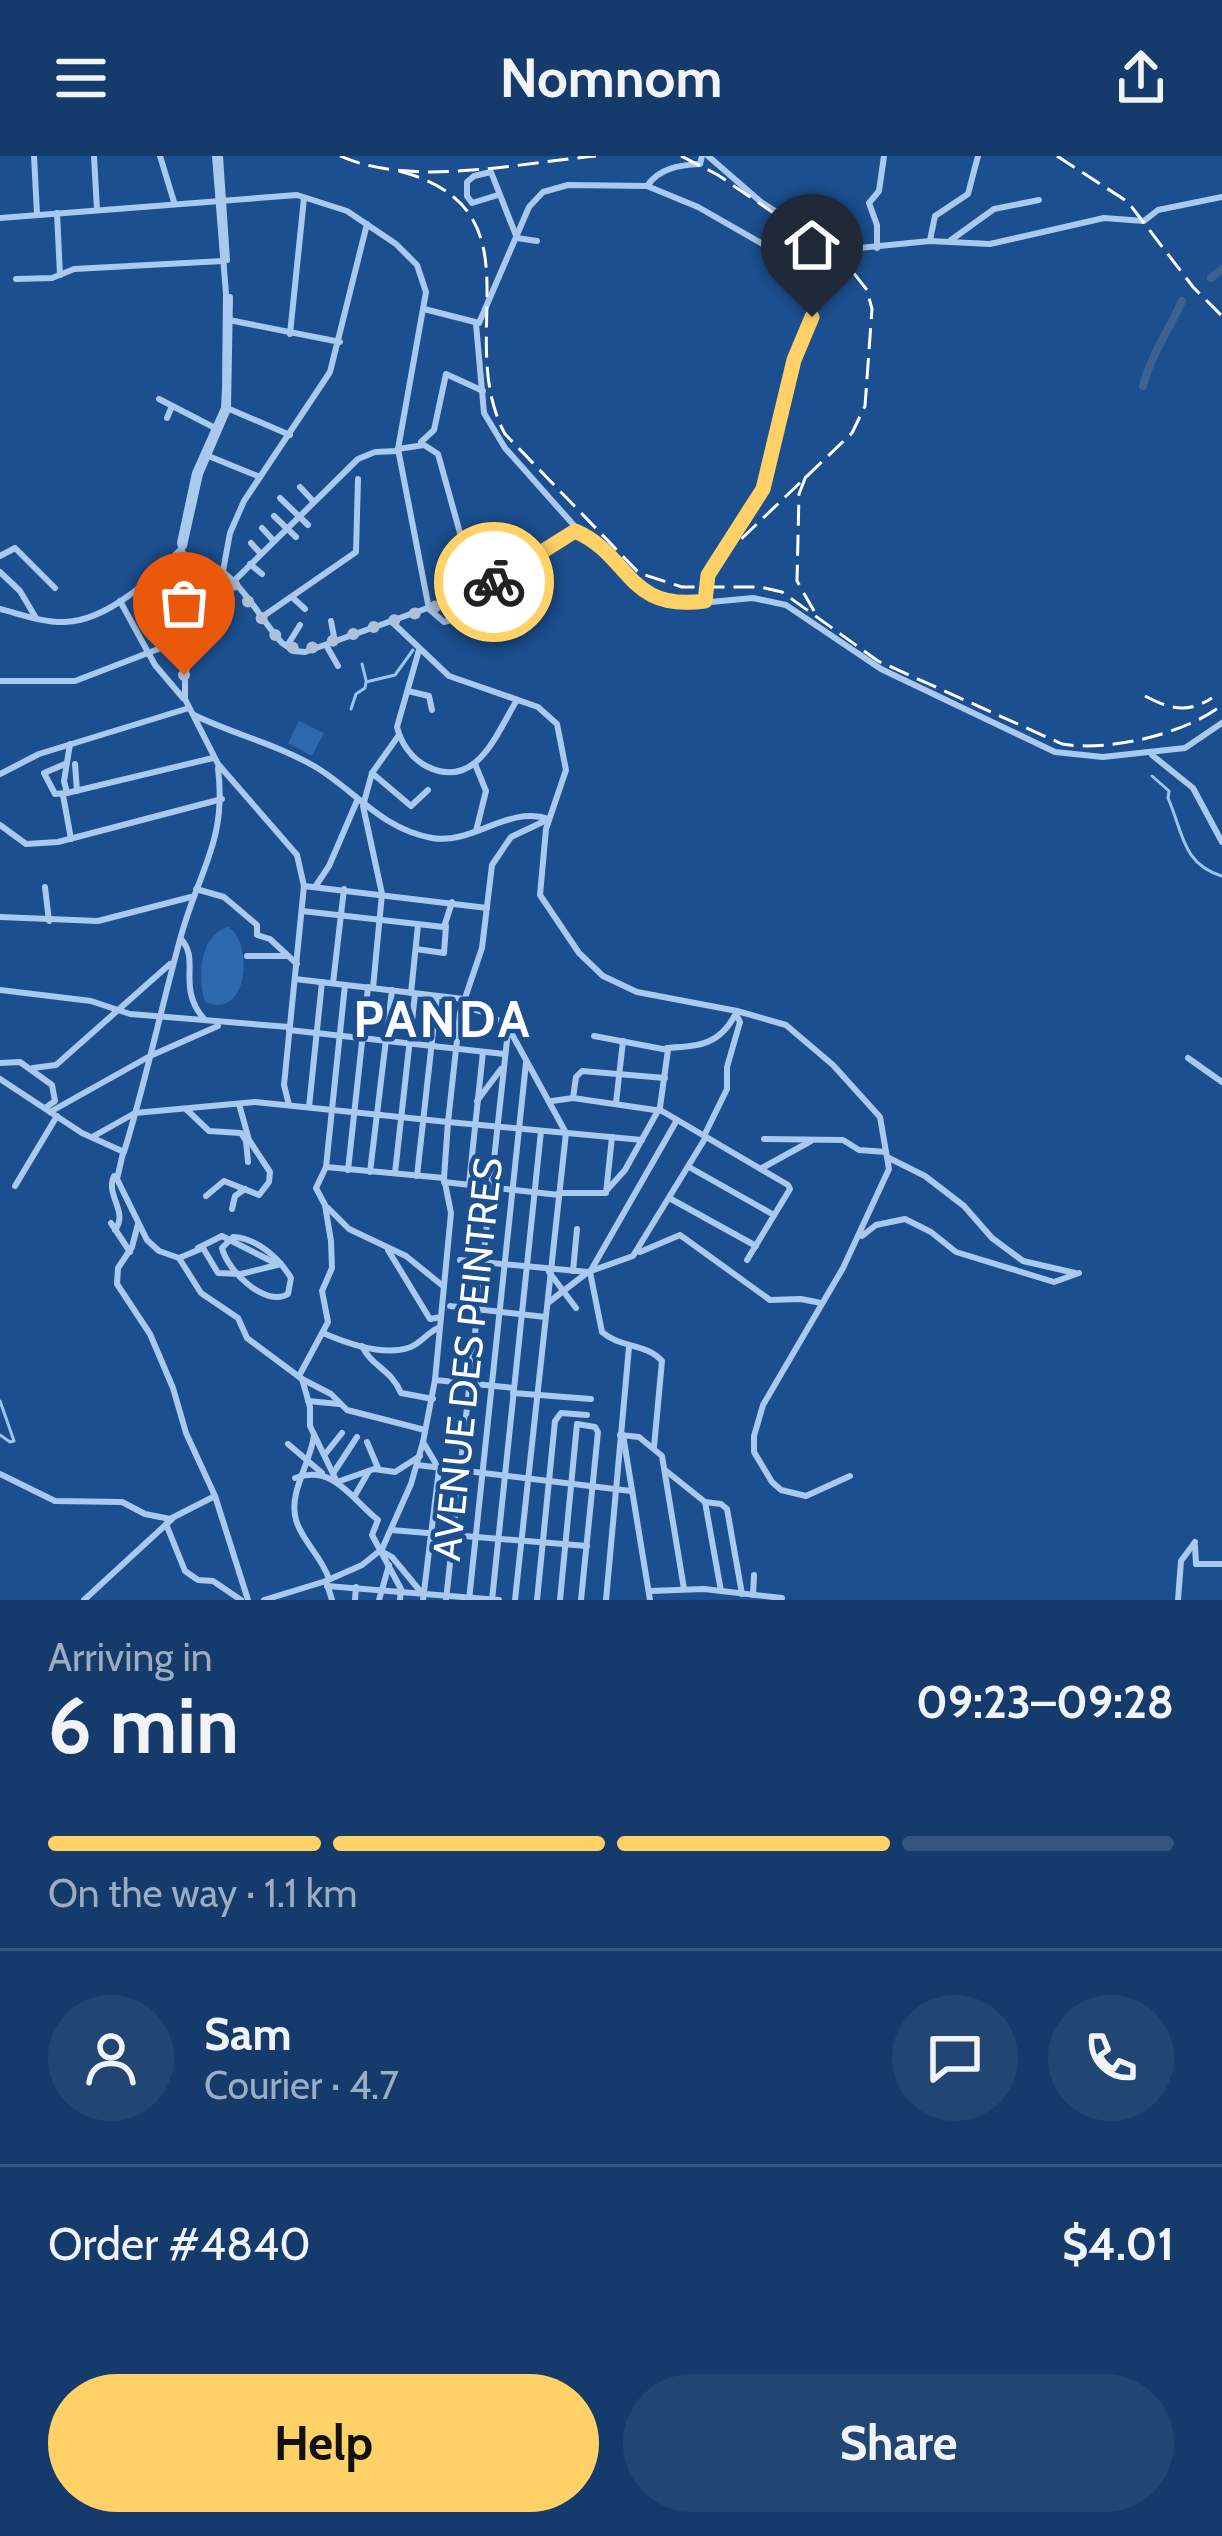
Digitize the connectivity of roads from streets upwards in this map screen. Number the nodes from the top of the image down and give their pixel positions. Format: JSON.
{"nodes":[{"id":1,"x":34,"y":156,"type":"edge"},
{"id":2,"x":94,"y":156,"type":"edge"},
{"id":3,"x":160,"y":156,"type":"edge"},
{"id":4,"x":217,"y":156,"type":"edge"},
{"id":5,"x":705,"y":156,"type":"edge"},
{"id":6,"x":884,"y":156,"type":"edge"},
{"id":7,"x":978,"y":156,"type":"edge"},
{"id":8,"x":647,"y":186,"type":"junction"},
{"id":9,"x":498,"y":195,"type":"junction"},
{"id":10,"x":304,"y":197,"type":"junction"},
{"id":11,"x":1222,"y":197,"type":"edge"},
{"id":12,"x":221,"y":199,"type":"junction"},
{"id":13,"x":1039,"y":200,"type":"dead end"},
{"id":14,"x":174,"y":202,"type":"junction"},
{"id":15,"x":97,"y":210,"type":"junction"},
{"id":16,"x":57,"y":213,"type":"junction"},
{"id":17,"x":37,"y":214,"type":"junction"},
{"id":18,"x":507,"y":216,"type":"junction"},
{"id":19,"x":525,"y":217,"type":"junction"},
{"id":20,"x":0,"y":218,"type":"edge"},
{"id":21,"x":367,"y":224,"type":"junction"},
{"id":22,"x":517,"y":238,"type":"junction"},
{"id":23,"x":537,"y":241,"type":"dead end"},
{"id":24,"x":930,"y":241,"type":"junction"},
{"id":25,"x":948,"y":242,"type":"junction"},
{"id":26,"x":877,"y":249,"type":"junction"},
{"id":27,"x":225,"y":261,"type":"junction"},
{"id":28,"x":60,"y":275,"type":"junction"},
{"id":29,"x":16,"y":279,"type":"dead end"},
{"id":30,"x":424,"y":310,"type":"junction"},
{"id":31,"x":228,"y":320,"type":"junction"},
{"id":32,"x":476,"y":324,"type":"junction"},
{"id":33,"x":290,"y":334,"type":"junction"},
{"id":34,"x":340,"y":342,"type":"junction"},
{"id":35,"x":483,"y":391,"type":"junction"},
{"id":36,"x":159,"y":399,"type":"dead end"},
{"id":37,"x":172,"y":406,"type":"junction"},
{"id":38,"x":226,"y":408,"type":"junction"},
{"id":39,"x":167,"y":418,"type":"dead end"},
{"id":40,"x":217,"y":429,"type":"junction"},
{"id":41,"x":290,"y":435,"type":"junction"},
{"id":42,"x":418,"y":445,"type":"junction"},
{"id":43,"x":398,"y":450,"type":"junction"},
{"id":44,"x":205,"y":454,"type":"junction"},
{"id":45,"x":261,"y":477,"type":"junction"},
{"id":46,"x":358,"y":479,"type":"dead end"},
{"id":47,"x":300,"y":487,"type":"dead end"},
{"id":48,"x":280,"y":498,"type":"dead end"},
{"id":49,"x":313,"y":500,"type":"junction"},
{"id":50,"x":274,"y":516,"type":"dead end"},
{"id":51,"x":298,"y":516,"type":"junction"},
{"id":52,"x":308,"y":525,"type":"dead end"},
{"id":53,"x":262,"y":528,"type":"dead end"},
{"id":54,"x":285,"y":528,"type":"junction"},
{"id":55,"x":580,"y":532,"type":"junction"},
{"id":56,"x":296,"y":537,"type":"dead end"},
{"id":57,"x":273,"y":540,"type":"junction"},
{"id":58,"x":250,"y":543,"type":"dead end"},
{"id":59,"x":183,"y":548,"type":"junction"},
{"id":60,"x":260,"y":553,"type":"junction"},
{"id":61,"x":0,"y":556,"type":"edge"},
{"id":62,"x":186,"y":558,"type":"junction"},
{"id":63,"x":250,"y":564,"type":"junction"},
{"id":64,"x":223,"y":571,"type":"junction"},
{"id":65,"x":0,"y":572,"type":"edge"},
{"id":66,"x":262,"y":574,"type":"dead end"},
{"id":67,"x":234,"y":581,"type":"junction"},
{"id":68,"x":490,"y":585,"type":"junction"},
{"id":69,"x":55,"y":588,"type":"dead end"},
{"id":70,"x":706,"y":592,"type":"junction"},
{"id":71,"x":292,"y":597,"type":"junction"},
{"id":72,"x":120,"y":601,"type":"junction"},
{"id":73,"x":0,"y":609,"type":"edge"},
{"id":74,"x":305,"y":609,"type":"dead end"},
{"id":75,"x":429,"y":609,"type":"junction"},
{"id":76,"x":200,"y":616,"type":"junction"},
{"id":77,"x":262,"y":617,"type":"junction"},
{"id":78,"x":36,"y":618,"type":"junction"},
{"id":79,"x":331,"y":621,"type":"dead end"},
{"id":80,"x":392,"y":622,"type":"junction"},
{"id":81,"x":300,"y":625,"type":"dead end"},
{"id":82,"x":335,"y":642,"type":"junction"},
{"id":83,"x":326,"y":644,"type":"junction"},
{"id":84,"x":191,"y":645,"type":"junction"},
{"id":85,"x":287,"y":646,"type":"junction"},
{"id":86,"x":419,"y":650,"type":"junction"},
{"id":87,"x":148,"y":654,"type":"junction"},
{"id":88,"x":338,"y":666,"type":"dead end"},
{"id":89,"x":0,"y":681,"type":"edge"},
{"id":90,"x":408,"y":691,"type":"junction"},
{"id":91,"x":185,"y":699,"type":"junction"},
{"id":92,"x":517,"y":700,"type":"junction"},
{"id":93,"x":432,"y":710,"type":"dead end"},
{"id":94,"x":191,"y":711,"type":"junction"},
{"id":95,"x":1222,"y":723,"type":"edge"},
{"id":96,"x":398,"y":735,"type":"junction"},
{"id":97,"x":70,"y":744,"type":"junction"},
{"id":98,"x":1149,"y":754,"type":"junction"},
{"id":99,"x":216,"y":761,"type":"junction"},
{"id":100,"x":65,"y":764,"type":"junction"},
{"id":101,"x":75,"y":764,"type":"dead end"},
{"id":102,"x":475,"y":764,"type":"junction"},
{"id":103,"x":372,"y":773,"type":"junction"},
{"id":104,"x":0,"y":774,"type":"edge"},
{"id":105,"x":428,"y":790,"type":"dead end"},
{"id":106,"x":77,"y":791,"type":"junction"},
{"id":107,"x":65,"y":794,"type":"junction"},
{"id":108,"x":222,"y":799,"type":"junction"},
{"id":109,"x":360,"y":804,"type":"junction"},
{"id":110,"x":549,"y":819,"type":"junction"},
{"id":111,"x":0,"y":825,"type":"edge"},
{"id":112,"x":476,"y":831,"type":"junction"},
{"id":113,"x":71,"y":839,"type":"junction"},
{"id":114,"x":1222,"y":842,"type":"edge"},
{"id":115,"x":304,"y":886,"type":"junction"},
{"id":116,"x":45,"y":887,"type":"dead end"},
{"id":117,"x":315,"y":887,"type":"junction"},
{"id":118,"x":344,"y":890,"type":"junction"},
{"id":119,"x":194,"y":893,"type":"junction"},
{"id":120,"x":382,"y":894,"type":"junction"},
{"id":121,"x":452,"y":901,"type":"junction"},
{"id":122,"x":487,"y":908,"type":"junction"},
{"id":123,"x":302,"y":911,"type":"junction"},
{"id":124,"x":341,"y":915,"type":"junction"},
{"id":125,"x":0,"y":917,"type":"edge"},
{"id":126,"x":379,"y":919,"type":"junction"},
{"id":127,"x":49,"y":921,"type":"junction"},
{"id":128,"x":418,"y":924,"type":"junction"},
{"id":129,"x":446,"y":926,"type":"junction"},
{"id":130,"x":180,"y":938,"type":"junction"},
{"id":131,"x":416,"y":949,"type":"junction"},
{"id":132,"x":247,"y":956,"type":"dead end"},
{"id":133,"x":285,"y":956,"type":"junction"},
{"id":134,"x":174,"y":961,"type":"junction"},
{"id":135,"x":297,"y":964,"type":"junction"},
{"id":136,"x":296,"y":980,"type":"junction"},
{"id":137,"x":322,"y":982,"type":"junction"},
{"id":138,"x":333,"y":983,"type":"junction"},
{"id":139,"x":345,"y":985,"type":"junction"},
{"id":140,"x":371,"y":987,"type":"junction"},
{"id":141,"x":0,"y":990,"type":"edge"},
{"id":142,"x":392,"y":990,"type":"junction"},
{"id":143,"x":413,"y":994,"type":"junction"},
{"id":144,"x":437,"y":996,"type":"junction"},
{"id":145,"x":462,"y":1002,"type":"junction"},
{"id":146,"x":116,"y":1011,"type":"junction"},
{"id":147,"x":736,"y":1013,"type":"junction"},
{"id":148,"x":158,"y":1017,"type":"junction"},
{"id":149,"x":206,"y":1022,"type":"junction"},
{"id":150,"x":223,"y":1023,"type":"junction"},
{"id":151,"x":508,"y":1027,"type":"junction"},
{"id":152,"x":289,"y":1029,"type":"junction"},
{"id":153,"x":316,"y":1033,"type":"junction"},
{"id":154,"x":338,"y":1036,"type":"junction"},
{"id":155,"x":594,"y":1036,"type":"dead end"},
{"id":156,"x":361,"y":1038,"type":"junction"},
{"id":157,"x":386,"y":1040,"type":"junction"},
{"id":158,"x":623,"y":1041,"type":"junction"},
{"id":159,"x":410,"y":1043,"type":"junction"},
{"id":160,"x":432,"y":1045,"type":"junction"},
{"id":161,"x":456,"y":1048,"type":"junction"},
{"id":162,"x":667,"y":1048,"type":"junction"},
{"id":163,"x":483,"y":1052,"type":"junction"},
{"id":164,"x":505,"y":1054,"type":"junction"},
{"id":165,"x":150,"y":1056,"type":"junction"},
{"id":166,"x":1188,"y":1058,"type":"dead end"},
{"id":167,"x":526,"y":1059,"type":"junction"},
{"id":168,"x":0,"y":1064,"type":"edge"},
{"id":169,"x":56,"y":1065,"type":"junction"},
{"id":170,"x":503,"y":1066,"type":"junction"},
{"id":171,"x":33,"y":1068,"type":"junction"},
{"id":172,"x":619,"y":1073,"type":"junction"},
{"id":173,"x":665,"y":1078,"type":"junction"},
{"id":174,"x":0,"y":1079,"type":"edge"},
{"id":175,"x":1222,"y":1082,"type":"edge"},
{"id":176,"x":52,"y":1085,"type":"junction"},
{"id":177,"x":573,"y":1099,"type":"junction"},
{"id":178,"x":551,"y":1101,"type":"junction"},
{"id":179,"x":476,"y":1102,"type":"junction"},
{"id":180,"x":616,"y":1103,"type":"junction"},
{"id":181,"x":238,"y":1104,"type":"junction"},
{"id":182,"x":289,"y":1105,"type":"junction"},
{"id":183,"x":309,"y":1107,"type":"junction"},
{"id":184,"x":186,"y":1109,"type":"junction"},
{"id":185,"x":331,"y":1109,"type":"junction"},
{"id":186,"x":353,"y":1111,"type":"junction"},
{"id":187,"x":658,"y":1111,"type":"junction"},
{"id":188,"x":51,"y":1112,"type":"junction"},
{"id":189,"x":134,"y":1113,"type":"junction"},
{"id":190,"x":378,"y":1113,"type":"junction"},
{"id":191,"x":402,"y":1115,"type":"junction"},
{"id":192,"x":424,"y":1118,"type":"junction"},
{"id":193,"x":677,"y":1120,"type":"junction"},
{"id":194,"x":448,"y":1122,"type":"junction"},
{"id":195,"x":474,"y":1124,"type":"junction"},
{"id":196,"x":495,"y":1126,"type":"junction"},
{"id":197,"x":519,"y":1129,"type":"junction"},
{"id":198,"x":542,"y":1131,"type":"junction"},
{"id":199,"x":566,"y":1133,"type":"junction"},
{"id":200,"x":94,"y":1136,"type":"junction"},
{"id":201,"x":705,"y":1136,"type":"junction"},
{"id":202,"x":612,"y":1137,"type":"junction"},
{"id":203,"x":764,"y":1139,"type":"dead end"},
{"id":204,"x":642,"y":1140,"type":"junction"},
{"id":205,"x":813,"y":1140,"type":"junction"},
{"id":206,"x":123,"y":1153,"type":"junction"},
{"id":207,"x":888,"y":1155,"type":"junction"},
{"id":208,"x":248,"y":1162,"type":"dead end"},
{"id":209,"x":326,"y":1167,"type":"junction"},
{"id":210,"x":689,"y":1167,"type":"junction"},
{"id":211,"x":762,"y":1168,"type":"junction"},
{"id":212,"x":349,"y":1170,"type":"junction"},
{"id":213,"x":370,"y":1172,"type":"junction"},
{"id":214,"x":117,"y":1173,"type":"junction"},
{"id":215,"x":395,"y":1173,"type":"junction"},
{"id":216,"x":417,"y":1176,"type":"junction"},
{"id":217,"x":444,"y":1180,"type":"junction"},
{"id":218,"x":469,"y":1184,"type":"junction"},
{"id":219,"x":15,"y":1186,"type":"dead end"},
{"id":220,"x":491,"y":1187,"type":"junction"},
{"id":221,"x":245,"y":1190,"type":"junction"},
{"id":222,"x":513,"y":1190,"type":"junction"},
{"id":223,"x":607,"y":1190,"type":"junction"},
{"id":224,"x":536,"y":1192,"type":"junction"},
{"id":225,"x":559,"y":1194,"type":"junction"},
{"id":226,"x":206,"y":1196,"type":"dead end"},
{"id":227,"x":671,"y":1199,"type":"junction"},
{"id":228,"x":325,"y":1205,"type":"junction"},
{"id":229,"x":232,"y":1209,"type":"dead end"},
{"id":230,"x":774,"y":1215,"type":"junction"},
{"id":231,"x":138,"y":1224,"type":"junction"},
{"id":232,"x":577,"y":1229,"type":"dead end"},
{"id":233,"x":227,"y":1240,"type":"junction"},
{"id":234,"x":858,"y":1240,"type":"junction"},
{"id":235,"x":387,"y":1246,"type":"junction"},
{"id":236,"x":755,"y":1246,"type":"junction"},
{"id":237,"x":195,"y":1250,"type":"junction"},
{"id":238,"x":130,"y":1252,"type":"junction"},
{"id":239,"x":637,"y":1254,"type":"junction"},
{"id":240,"x":179,"y":1258,"type":"junction"},
{"id":241,"x":460,"y":1260,"type":"dead end"},
{"id":242,"x":747,"y":1260,"type":"dead end"},
{"id":243,"x":482,"y":1261,"type":"junction"},
{"id":244,"x":505,"y":1263,"type":"junction"},
{"id":245,"x":280,"y":1264,"type":"junction"},
{"id":246,"x":527,"y":1266,"type":"junction"},
{"id":247,"x":549,"y":1271,"type":"junction"},
{"id":248,"x":573,"y":1271,"type":"junction"},
{"id":249,"x":589,"y":1272,"type":"junction"},
{"id":250,"x":241,"y":1274,"type":"junction"},
{"id":251,"x":443,"y":1286,"type":"junction"},
{"id":252,"x":563,"y":1290,"type":"junction"},
{"id":253,"x":546,"y":1304,"type":"junction"},
{"id":254,"x":821,"y":1304,"type":"junction"},
{"id":255,"x":451,"y":1306,"type":"dead end"},
{"id":256,"x":576,"y":1308,"type":"dead end"},
{"id":257,"x":477,"y":1309,"type":"junction"},
{"id":258,"x":500,"y":1312,"type":"junction"},
{"id":259,"x":522,"y":1315,"type":"junction"},
{"id":260,"x":441,"y":1317,"type":"junction"},
{"id":261,"x":544,"y":1317,"type":"junction"},
{"id":262,"x":440,"y":1327,"type":"junction"},
{"id":263,"x":323,"y":1333,"type":"junction"},
{"id":264,"x":362,"y":1346,"type":"junction"},
{"id":265,"x":629,"y":1347,"type":"junction"},
{"id":266,"x":301,"y":1377,"type":"junction"},
{"id":267,"x":435,"y":1380,"type":"junction"},
{"id":268,"x":469,"y":1384,"type":"junction"},
{"id":269,"x":492,"y":1386,"type":"junction"},
{"id":270,"x":513,"y":1390,"type":"junction"},
{"id":271,"x":536,"y":1395,"type":"junction"},
{"id":272,"x":433,"y":1399,"type":"junction"},
{"id":273,"x":591,"y":1399,"type":"dead end"},
{"id":274,"x":308,"y":1401,"type":"junction"},
{"id":275,"x":339,"y":1404,"type":"junction"},
{"id":276,"x":577,"y":1424,"type":"junction"},
{"id":277,"x":426,"y":1430,"type":"junction"},
{"id":278,"x":342,"y":1433,"type":"dead end"},
{"id":279,"x":314,"y":1435,"type":"junction"},
{"id":280,"x":621,"y":1435,"type":"junction"},
{"id":281,"x":357,"y":1437,"type":"dead end"},
{"id":282,"x":367,"y":1442,"type":"dead end"},
{"id":283,"x":423,"y":1442,"type":"junction"},
{"id":284,"x":288,"y":1444,"type":"dead end"},
{"id":285,"x":379,"y":1446,"type":"dead end"},
{"id":286,"x":654,"y":1448,"type":"junction"},
{"id":287,"x":325,"y":1455,"type":"junction"},
{"id":288,"x":374,"y":1456,"type":"junction"},
{"id":289,"x":418,"y":1460,"type":"junction"},
{"id":290,"x":309,"y":1462,"type":"junction"},
{"id":291,"x":440,"y":1468,"type":"junction"},
{"id":292,"x":374,"y":1470,"type":"junction"},
{"id":293,"x":665,"y":1470,"type":"junction"},
{"id":294,"x":459,"y":1472,"type":"junction"},
{"id":295,"x":0,"y":1474,"type":"edge"},
{"id":296,"x":305,"y":1474,"type":"junction"},
{"id":297,"x":483,"y":1475,"type":"junction"},
{"id":298,"x":850,"y":1476,"type":"dead end"},
{"id":299,"x":504,"y":1477,"type":"junction"},
{"id":300,"x":295,"y":1478,"type":"dead end"},
{"id":301,"x":333,"y":1478,"type":"junction"},
{"id":302,"x":526,"y":1479,"type":"junction"},
{"id":303,"x":549,"y":1482,"type":"junction"},
{"id":304,"x":571,"y":1485,"type":"junction"},
{"id":305,"x":593,"y":1487,"type":"junction"},
{"id":306,"x":615,"y":1489,"type":"junction"},
{"id":307,"x":631,"y":1490,"type":"junction"},
{"id":308,"x":215,"y":1496,"type":"junction"},
{"id":309,"x":354,"y":1497,"type":"junction"},
{"id":310,"x":705,"y":1502,"type":"junction"},
{"id":311,"x":169,"y":1522,"type":"junction"},
{"id":312,"x":391,"y":1530,"type":"junction"},
{"id":313,"x":433,"y":1532,"type":"junction"},
{"id":314,"x":453,"y":1534,"type":"junction"},
{"id":315,"x":475,"y":1536,"type":"junction"},
{"id":316,"x":498,"y":1540,"type":"junction"},
{"id":317,"x":521,"y":1541,"type":"junction"},
{"id":318,"x":542,"y":1542,"type":"junction"},
{"id":319,"x":566,"y":1545,"type":"junction"},
{"id":320,"x":587,"y":1546,"type":"junction"},
{"id":321,"x":382,"y":1550,"type":"junction"},
{"id":322,"x":1222,"y":1564,"type":"edge"},
{"id":323,"x":389,"y":1565,"type":"junction"},
{"id":324,"x":754,"y":1575,"type":"dead end"},
{"id":325,"x":327,"y":1582,"type":"junction"},
{"id":326,"x":356,"y":1587,"type":"junction"},
{"id":327,"x":380,"y":1588,"type":"junction"},
{"id":328,"x":401,"y":1589,"type":"junction"},
{"id":329,"x":684,"y":1589,"type":"junction"},
{"id":330,"x":721,"y":1591,"type":"junction"},
{"id":331,"x":423,"y":1594,"type":"edge"},
{"id":332,"x":742,"y":1594,"type":"junction"},
{"id":333,"x":752,"y":1595,"type":"junction"},
{"id":334,"x":650,"y":1596,"type":"edge"},
{"id":335,"x":446,"y":1597,"type":"edge"},
{"id":336,"x":469,"y":1598,"type":"edge"},
{"id":337,"x":782,"y":1598,"type":"edge"},
{"id":338,"x":83,"y":1600,"type":"edge"},
{"id":339,"x":245,"y":1600,"type":"edge"},
{"id":340,"x":264,"y":1600,"type":"edge"},
{"id":341,"x":332,"y":1600,"type":"edge"},
{"id":342,"x":355,"y":1600,"type":"edge"},
{"id":343,"x":379,"y":1600,"type":"edge"},
{"id":344,"x":400,"y":1600,"type":"edge"},
{"id":345,"x":494,"y":1600,"type":"edge"},
{"id":346,"x":515,"y":1600,"type":"edge"},
{"id":347,"x":537,"y":1600,"type":"edge"},
{"id":348,"x":560,"y":1600,"type":"edge"},
{"id":349,"x":581,"y":1600,"type":"edge"},
{"id":350,"x":606,"y":1600,"type":"edge"},
{"id":351,"x":1178,"y":1600,"type":"edge"}],
"edges":[{"from":1,"to":17,"type":"street"},
{"from":2,"to":15,"type":"street"},
{"from":3,"to":14,"type":"street"},
{"from":4,"to":12,"type":"street"},
{"from":5,"to":8,"type":"street"},
{"from":5,"to":26,"type":"street"},
{"from":6,"to":26,"type":"street"},
{"from":7,"to":24,"type":"street"},
{"from":8,"to":19,"type":"street"},
{"from":8,"to":70,"type":"street"},
{"from":9,"to":9,"type":"street"},
{"from":9,"to":18,"type":"street"},
{"from":10,"to":12,"type":"street"},
{"from":10,"to":21,"type":"street"},
{"from":10,"to":33,"type":"street"},
{"from":11,"to":25,"type":"street"},
{"from":12,"to":14,"type":"street"},
{"from":12,"to":27,"type":"street"},
{"from":13,"to":25,"type":"street"},
{"from":14,"to":15,"type":"street"},
{"from":15,"to":16,"type":"street"},
{"from":16,"to":17,"type":"street"},
{"from":16,"to":28,"type":"street"},
{"from":17,"to":20,"type":"street"},
{"from":18,"to":19,"type":"street"},
{"from":18,"to":22,"type":"street"},
{"from":19,"to":22,"type":"street"},
{"from":21,"to":30,"type":"street"},
{"from":21,"to":34,"type":"street"},
{"from":22,"to":23,"type":"street"},
{"from":22,"to":32,"type":"street"},
{"from":24,"to":25,"type":"street"},
{"from":24,"to":26,"type":"street"},
{"from":27,"to":28,"type":"street"},
{"from":27,"to":31,"type":"street"},
{"from":28,"to":29,"type":"street"},
{"from":30,"to":32,"type":"street"},
{"from":30,"to":43,"type":"street"},
{"from":31,"to":33,"type":"street"},
{"from":31,"to":38,"type":"street"},
{"from":32,"to":35,"type":"street"},
{"from":33,"to":34,"type":"street"},
{"from":34,"to":41,"type":"street"},
{"from":35,"to":42,"type":"street"},
{"from":35,"to":55,"type":"street"},
{"from":36,"to":37,"type":"street"},
{"from":37,"to":39,"type":"street"},
{"from":37,"to":40,"type":"street"},
{"from":38,"to":40,"type":"street"},
{"from":38,"to":41,"type":"street"},
{"from":40,"to":44,"type":"street"},
{"from":41,"to":45,"type":"street"},
{"from":42,"to":43,"type":"street"},
{"from":42,"to":68,"type":"street"},
{"from":43,"to":49,"type":"street"},
{"from":43,"to":75,"type":"street"},
{"from":44,"to":45,"type":"street"},
{"from":44,"to":59,"type":"street"},
{"from":45,"to":64,"type":"street"},
{"from":46,"to":71,"type":"street"},
{"from":47,"to":49,"type":"street"},
{"from":48,"to":51,"type":"street"},
{"from":49,"to":51,"type":"street"},
{"from":50,"to":54,"type":"street"},
{"from":51,"to":52,"type":"street"},
{"from":51,"to":54,"type":"street"},
{"from":53,"to":57,"type":"street"},
{"from":54,"to":56,"type":"street"},
{"from":54,"to":57,"type":"street"},
{"from":55,"to":68,"type":"street"},
{"from":55,"to":70,"type":"street"},
{"from":57,"to":60,"type":"street"},
{"from":58,"to":60,"type":"street"},
{"from":59,"to":62,"type":"street"},
{"from":59,"to":72,"type":"street"},
{"from":60,"to":63,"type":"street"},
{"from":61,"to":69,"type":"street"},
{"from":62,"to":64,"type":"street"},
{"from":62,"to":76,"type":"street"},
{"from":63,"to":66,"type":"street"},
{"from":63,"to":67,"type":"street"},
{"from":64,"to":67,"type":"street"},
{"from":64,"to":76,"type":"street"},
{"from":65,"to":78,"type":"street"},
{"from":67,"to":77,"type":"street"},
{"from":68,"to":75,"type":"street"},
{"from":68,"to":75,"type":"street"},
{"from":70,"to":98,"type":"street"},
{"from":71,"to":74,"type":"street"},
{"from":71,"to":77,"type":"street"},
{"from":72,"to":78,"type":"street"},
{"from":72,"to":87,"type":"street"},
{"from":73,"to":78,"type":"street"},
{"from":75,"to":80,"type":"street"},
{"from":76,"to":84,"type":"street"},
{"from":77,"to":85,"type":"street"},
{"from":79,"to":82,"type":"street"},
{"from":80,"to":82,"type":"street"},
{"from":80,"to":86,"type":"street"},
{"from":81,"to":85,"type":"street"},
{"from":82,"to":83,"type":"street"},
{"from":83,"to":85,"type":"street"},
{"from":83,"to":88,"type":"street"},
{"from":84,"to":87,"type":"street"},
{"from":84,"to":91,"type":"street"},
{"from":86,"to":90,"type":"street"},
{"from":86,"to":92,"type":"street"},
{"from":87,"to":89,"type":"street"},
{"from":87,"to":91,"type":"street"},
{"from":90,"to":93,"type":"street"},
{"from":90,"to":96,"type":"street"},
{"from":91,"to":94,"type":"street"},
{"from":92,"to":102,"type":"street"},
{"from":92,"to":110,"type":"street"},
{"from":94,"to":97,"type":"street"},
{"from":94,"to":99,"type":"street"},
{"from":94,"to":109,"type":"street"},
{"from":95,"to":98,"type":"street"},
{"from":96,"to":102,"type":"street"},
{"from":96,"to":103,"type":"street"},
{"from":97,"to":100,"type":"street"},
{"from":97,"to":104,"type":"street"},
{"from":98,"to":114,"type":"street"},
{"from":99,"to":106,"type":"street"},
{"from":99,"to":108,"type":"street"},
{"from":99,"to":115,"type":"street"},
{"from":100,"to":107,"type":"street"},
{"from":100,"to":107,"type":"street"},
{"from":101,"to":106,"type":"street"},
{"from":102,"to":112,"type":"street"},
{"from":103,"to":105,"type":"street"},
{"from":103,"to":109,"type":"street"},
{"from":106,"to":107,"type":"street"},
{"from":107,"to":113,"type":"street"},
{"from":108,"to":113,"type":"street"},
{"from":108,"to":119,"type":"street"},
{"from":109,"to":112,"type":"street"},
{"from":109,"to":117,"type":"street"},
{"from":109,"to":120,"type":"street"},
{"from":110,"to":112,"type":"street"},
{"from":110,"to":122,"type":"street"},
{"from":110,"to":147,"type":"street"},
{"from":111,"to":113,"type":"street"},
{"from":115,"to":117,"type":"street"},
{"from":115,"to":123,"type":"street"},
{"from":116,"to":127,"type":"street"},
{"from":117,"to":118,"type":"street"},
{"from":118,"to":120,"type":"street"},
{"from":118,"to":124,"type":"street"},
{"from":119,"to":127,"type":"street"},
{"from":119,"to":130,"type":"street"},
{"from":119,"to":133,"type":"street"},
{"from":120,"to":121,"type":"street"},
{"from":120,"to":126,"type":"street"},
{"from":121,"to":122,"type":"street"},
{"from":121,"to":129,"type":"street"},
{"from":122,"to":145,"type":"street"},
{"from":123,"to":124,"type":"street"},
{"from":123,"to":135,"type":"street"},
{"from":124,"to":126,"type":"street"},
{"from":124,"to":138,"type":"street"},
{"from":125,"to":127,"type":"street"},
{"from":126,"to":128,"type":"street"},
{"from":126,"to":140,"type":"street"},
{"from":128,"to":129,"type":"street"},
{"from":128,"to":131,"type":"street"},
{"from":129,"to":131,"type":"street"},
{"from":130,"to":134,"type":"street"},
{"from":130,"to":149,"type":"street"},
{"from":131,"to":143,"type":"street"},
{"from":132,"to":133,"type":"street"},
{"from":133,"to":135,"type":"street"},
{"from":134,"to":146,"type":"street"},
{"from":134,"to":148,"type":"street"},
{"from":135,"to":136,"type":"street"},
{"from":136,"to":137,"type":"street"},
{"from":136,"to":152,"type":"street"},
{"from":137,"to":138,"type":"street"},
{"from":137,"to":153,"type":"street"},
{"from":138,"to":139,"type":"street"},
{"from":139,"to":140,"type":"street"},
{"from":139,"to":154,"type":"street"},
{"from":140,"to":142,"type":"street"},
{"from":140,"to":156,"type":"street"},
{"from":141,"to":146,"type":"street"},
{"from":142,"to":143,"type":"street"},
{"from":142,"to":157,"type":"street"},
{"from":143,"to":144,"type":"street"},
{"from":143,"to":159,"type":"street"},
{"from":144,"to":145,"type":"street"},
{"from":144,"to":160,"type":"street"},
{"from":145,"to":151,"type":"street"},
{"from":145,"to":161,"type":"street"},
{"from":146,"to":148,"type":"street"},
{"from":146,"to":169,"type":"street"},
{"from":147,"to":162,"type":"street"},
{"from":147,"to":201,"type":"street"},
{"from":147,"to":207,"type":"street"},
{"from":148,"to":149,"type":"street"},
{"from":148,"to":165,"type":"street"},
{"from":149,"to":150,"type":"street"},
{"from":150,"to":152,"type":"street"},
{"from":150,"to":165,"type":"street"},
{"from":151,"to":164,"type":"street"},
{"from":151,"to":167,"type":"street"},
{"from":152,"to":153,"type":"street"},
{"from":152,"to":182,"type":"street"},
{"from":153,"to":154,"type":"street"},
{"from":153,"to":183,"type":"street"},
{"from":154,"to":156,"type":"street"},
{"from":154,"to":185,"type":"street"},
{"from":155,"to":158,"type":"street"},
{"from":156,"to":157,"type":"street"},
{"from":156,"to":186,"type":"street"},
{"from":157,"to":159,"type":"street"},
{"from":157,"to":190,"type":"street"},
{"from":158,"to":162,"type":"street"},
{"from":158,"to":172,"type":"street"},
{"from":159,"to":160,"type":"street"},
{"from":159,"to":191,"type":"street"},
{"from":160,"to":161,"type":"street"},
{"from":160,"to":192,"type":"street"},
{"from":161,"to":163,"type":"street"},
{"from":161,"to":194,"type":"street"},
{"from":162,"to":173,"type":"street"},
{"from":163,"to":164,"type":"street"},
{"from":163,"to":179,"type":"street"},
{"from":164,"to":170,"type":"street"},
{"from":165,"to":188,"type":"street"},
{"from":165,"to":189,"type":"street"},
{"from":166,"to":175,"type":"street"},
{"from":167,"to":178,"type":"street"},
{"from":167,"to":197,"type":"street","name":"AVENUE DES PEINTRES"},
{"from":168,"to":171,"type":"street"},
{"from":169,"to":171,"type":"street"},
{"from":169,"to":176,"type":"street"},
{"from":170,"to":179,"type":"street"},
{"from":170,"to":196,"type":"street"},
{"from":171,"to":176,"type":"street"},
{"from":172,"to":173,"type":"street"},
{"from":172,"to":177,"type":"street"},
{"from":172,"to":180,"type":"street"},
{"from":173,"to":187,"type":"street"},
{"from":174,"to":188,"type":"street"},
{"from":176,"to":188,"type":"street"},
{"from":177,"to":178,"type":"street"},
{"from":177,"to":180,"type":"street"},
{"from":178,"to":199,"type":"street"},
{"from":179,"to":195,"type":"street"},
{"from":180,"to":187,"type":"street"},
{"from":181,"to":182,"type":"street"},
{"from":181,"to":184,"type":"street"},
{"from":181,"to":221,"type":"street"},
{"from":182,"to":183,"type":"street"},
{"from":183,"to":185,"type":"street"},
{"from":184,"to":189,"type":"street"},
{"from":184,"to":208,"type":"street"},
{"from":185,"to":186,"type":"street"},
{"from":185,"to":209,"type":"street"},
{"from":186,"to":190,"type":"street"},
{"from":186,"to":212,"type":"street"},
{"from":187,"to":193,"type":"street"},
{"from":187,"to":204,"type":"street"},
{"from":188,"to":200,"type":"street"},
{"from":188,"to":219,"type":"street"},
{"from":189,"to":200,"type":"street"},
{"from":189,"to":206,"type":"street"},
{"from":190,"to":191,"type":"street"},
{"from":190,"to":213,"type":"street"},
{"from":191,"to":192,"type":"street"},
{"from":191,"to":215,"type":"street"},
{"from":192,"to":194,"type":"street"},
{"from":192,"to":216,"type":"street"},
{"from":193,"to":201,"type":"street"},
{"from":193,"to":249,"type":"street"},
{"from":194,"to":195,"type":"street"},
{"from":194,"to":217,"type":"street"},
{"from":195,"to":196,"type":"street"},
{"from":195,"to":218,"type":"street"},
{"from":196,"to":197,"type":"street"},
{"from":196,"to":220,"type":"street"},
{"from":197,"to":198,"type":"street"},
{"from":197,"to":222,"type":"street","name":"AVENUE DES PEINTRES"},
{"from":198,"to":199,"type":"street"},
{"from":198,"to":224,"type":"street"},
{"from":199,"to":202,"type":"street"},
{"from":199,"to":225,"type":"street"},
{"from":200,"to":206,"type":"street"},
{"from":201,"to":210,"type":"street"},
{"from":201,"to":211,"type":"street"},
{"from":202,"to":204,"type":"street"},
{"from":202,"to":223,"type":"street"},
{"from":203,"to":205,"type":"street"},
{"from":204,"to":223,"type":"street"},
{"from":205,"to":207,"type":"street"},
{"from":205,"to":211,"type":"street"},
{"from":206,"to":214,"type":"street"},
{"from":207,"to":234,"type":"street"},
{"from":207,"to":234,"type":"street"},
{"from":209,"to":212,"type":"street"},
{"from":209,"to":228,"type":"street"},
{"from":210,"to":227,"type":"street"},
{"from":210,"to":230,"type":"street"},
{"from":211,"to":230,"type":"street"},
{"from":212,"to":213,"type":"street"},
{"from":213,"to":215,"type":"street"},
{"from":214,"to":231,"type":"street"},
{"from":214,"to":238,"type":"street"},
{"from":215,"to":216,"type":"street"},
{"from":216,"to":217,"type":"street"},
{"from":217,"to":218,"type":"street"},
{"from":217,"to":251,"type":"street"},
{"from":218,"to":220,"type":"street"},
{"from":220,"to":222,"type":"street"},
{"from":220,"to":243,"type":"street"},
{"from":221,"to":226,"type":"street"},
{"from":221,"to":229,"type":"street"},
{"from":222,"to":224,"type":"street"},
{"from":222,"to":244,"type":"street","name":"AVENUE DES PEINTRES"},
{"from":223,"to":225,"type":"street"},
{"from":224,"to":225,"type":"street"},
{"from":224,"to":246,"type":"street"},
{"from":225,"to":247,"type":"street"},
{"from":227,"to":236,"type":"street"},
{"from":227,"to":239,"type":"street"},
{"from":228,"to":235,"type":"street"},
{"from":228,"to":263,"type":"street"},
{"from":230,"to":236,"type":"street"},
{"from":231,"to":238,"type":"street"},
{"from":231,"to":240,"type":"street"},
{"from":232,"to":248,"type":"street"},
{"from":233,"to":237,"type":"street"},
{"from":233,"to":245,"type":"street"},
{"from":233,"to":250,"type":"street"},
{"from":234,"to":254,"type":"street"},
{"from":235,"to":251,"type":"street"},
{"from":235,"to":260,"type":"street"},
{"from":236,"to":242,"type":"street"},
{"from":237,"to":240,"type":"street"},
{"from":237,"to":250,"type":"street"},
{"from":238,"to":308,"type":"street"},
{"from":239,"to":249,"type":"street"},
{"from":239,"to":254,"type":"street"},
{"from":240,"to":266,"type":"street"},
{"from":241,"to":243,"type":"street"},
{"from":243,"to":244,"type":"street"},
{"from":243,"to":257,"type":"street"},
{"from":244,"to":246,"type":"street"},
{"from":244,"to":258,"type":"street","name":"AVENUE DES PEINTRES"},
{"from":245,"to":250,"type":"street"},
{"from":245,"to":250,"type":"street"},
{"from":246,"to":247,"type":"street"},
{"from":246,"to":259,"type":"street"},
{"from":247,"to":248,"type":"street"},
{"from":247,"to":252,"type":"street"},
{"from":247,"to":253,"type":"street"},
{"from":248,"to":249,"type":"street"},
{"from":249,"to":252,"type":"street"},
{"from":249,"to":265,"type":"street"},
{"from":251,"to":260,"type":"street"},
{"from":252,"to":253,"type":"street"},
{"from":252,"to":256,"type":"street"},
{"from":253,"to":261,"type":"street"},
{"from":254,"to":298,"type":"street"},
{"from":255,"to":257,"type":"street"},
{"from":257,"to":258,"type":"street"},
{"from":257,"to":268,"type":"street"},
{"from":258,"to":259,"type":"street"},
{"from":258,"to":269,"type":"street","name":"AVENUE DES PEINTRES"},
{"from":259,"to":261,"type":"street"},
{"from":259,"to":270,"type":"street"},
{"from":260,"to":262,"type":"street"},
{"from":261,"to":271,"type":"street"},
{"from":262,"to":264,"type":"street"},
{"from":262,"to":267,"type":"street"},
{"from":263,"to":264,"type":"street"},
{"from":263,"to":266,"type":"street"},
{"from":264,"to":272,"type":"street"},
{"from":265,"to":280,"type":"street"},
{"from":265,"to":286,"type":"street"},
{"from":266,"to":274,"type":"street"},
{"from":266,"to":275,"type":"street"},
{"from":267,"to":268,"type":"street"},
{"from":267,"to":272,"type":"street"},
{"from":268,"to":269,"type":"street"},
{"from":268,"to":294,"type":"street"},
{"from":269,"to":270,"type":"street"},
{"from":269,"to":297,"type":"street","name":"AVENUE DES PEINTRES"},
{"from":270,"to":271,"type":"street"},
{"from":270,"to":299,"type":"street"},
{"from":271,"to":273,"type":"street"},
{"from":271,"to":302,"type":"street"},
{"from":272,"to":277,"type":"street"},
{"from":274,"to":275,"type":"street"},
{"from":274,"to":279,"type":"street"},
{"from":275,"to":277,"type":"street"},
{"from":276,"to":303,"type":"street"},
{"from":276,"to":304,"type":"street"},
{"from":276,"to":305,"type":"street"},
{"from":277,"to":283,"type":"street"},
{"from":278,"to":287,"type":"street"},
{"from":279,"to":287,"type":"street"},
{"from":279,"to":290,"type":"street"},
{"from":280,"to":286,"type":"street"},
{"from":280,"to":306,"type":"street"},
{"from":280,"to":307,"type":"street"},
{"from":281,"to":301,"type":"street"},
{"from":282,"to":288,"type":"street"},
{"from":283,"to":289,"type":"street"},
{"from":283,"to":291,"type":"street"},
{"from":284,"to":290,"type":"street"},
{"from":285,"to":288,"type":"street"},
{"from":286,"to":293,"type":"street"},
{"from":287,"to":301,"type":"street"},
{"from":288,"to":292,"type":"street"},
{"from":289,"to":291,"type":"street"},
{"from":289,"to":292,"type":"street"},
{"from":289,"to":312,"type":"street"},
{"from":290,"to":296,"type":"street"},
{"from":290,"to":301,"type":"street"},
{"from":291,"to":294,"type":"street"},
{"from":291,"to":313,"type":"street"},
{"from":292,"to":301,"type":"street"},
{"from":292,"to":309,"type":"street"},
{"from":293,"to":310,"type":"street"},
{"from":293,"to":329,"type":"street"},
{"from":294,"to":297,"type":"street"},
{"from":294,"to":314,"type":"street"},
{"from":295,"to":311,"type":"street"},
{"from":296,"to":300,"type":"street"},
{"from":296,"to":301,"type":"street"},
{"from":296,"to":325,"type":"street"},
{"from":297,"to":299,"type":"street"},
{"from":297,"to":315,"type":"street","name":"AVENUE DES PEINTRES"},
{"from":299,"to":302,"type":"street"},
{"from":299,"to":316,"type":"street"},
{"from":301,"to":309,"type":"street"},
{"from":302,"to":303,"type":"street"},
{"from":302,"to":317,"type":"street"},
{"from":303,"to":304,"type":"street"},
{"from":303,"to":318,"type":"street"},
{"from":304,"to":305,"type":"street"},
{"from":304,"to":319,"type":"street"},
{"from":305,"to":306,"type":"street"},
{"from":305,"to":320,"type":"street"},
{"from":306,"to":307,"type":"street"},
{"from":306,"to":350,"type":"street"},
{"from":307,"to":334,"type":"street"},
{"from":308,"to":311,"type":"street"},
{"from":308,"to":339,"type":"street"},
{"from":309,"to":321,"type":"street"},
{"from":310,"to":330,"type":"street"},
{"from":310,"to":332,"type":"street"},
{"from":311,"to":338,"type":"street"},
{"from":311,"to":339,"type":"street"},
{"from":312,"to":313,"type":"street"},
{"from":312,"to":321,"type":"street"},
{"from":313,"to":314,"type":"street"},
{"from":313,"to":331,"type":"street"},
{"from":314,"to":315,"type":"street"},
{"from":314,"to":335,"type":"street"},
{"from":315,"to":316,"type":"street"},
{"from":315,"to":336,"type":"street","name":"AVENUE DES PEINTRES"},
{"from":316,"to":317,"type":"street"},
{"from":316,"to":345,"type":"street"},
{"from":317,"to":318,"type":"street"},
{"from":317,"to":346,"type":"street"},
{"from":318,"to":319,"type":"street"},
{"from":318,"to":347,"type":"street"},
{"from":319,"to":320,"type":"street"},
{"from":319,"to":348,"type":"street"},
{"from":320,"to":349,"type":"street"},
{"from":321,"to":323,"type":"street"},
{"from":321,"to":325,"type":"street"},
{"from":321,"to":331,"type":"street"},
{"from":322,"to":351,"type":"street"},
{"from":323,"to":327,"type":"street"},
{"from":323,"to":328,"type":"street"},
{"from":324,"to":333,"type":"street"},
{"from":325,"to":326,"type":"street"},
{"from":325,"to":340,"type":"street"},
{"from":325,"to":341,"type":"street"},
{"from":326,"to":327,"type":"street"},
{"from":326,"to":342,"type":"street"},
{"from":327,"to":328,"type":"street"},
{"from":327,"to":343,"type":"street"},
{"from":328,"to":331,"type":"street"},
{"from":328,"to":344,"type":"street"},
{"from":329,"to":330,"type":"street"},
{"from":329,"to":334,"type":"street"},
{"from":330,"to":332,"type":"street"},
{"from":331,"to":335,"type":"street"},
{"from":332,"to":333,"type":"street"},
{"from":333,"to":337,"type":"street"},
{"from":335,"to":336,"type":"street"},
{"from":336,"to":345,"type":"street"}]}
